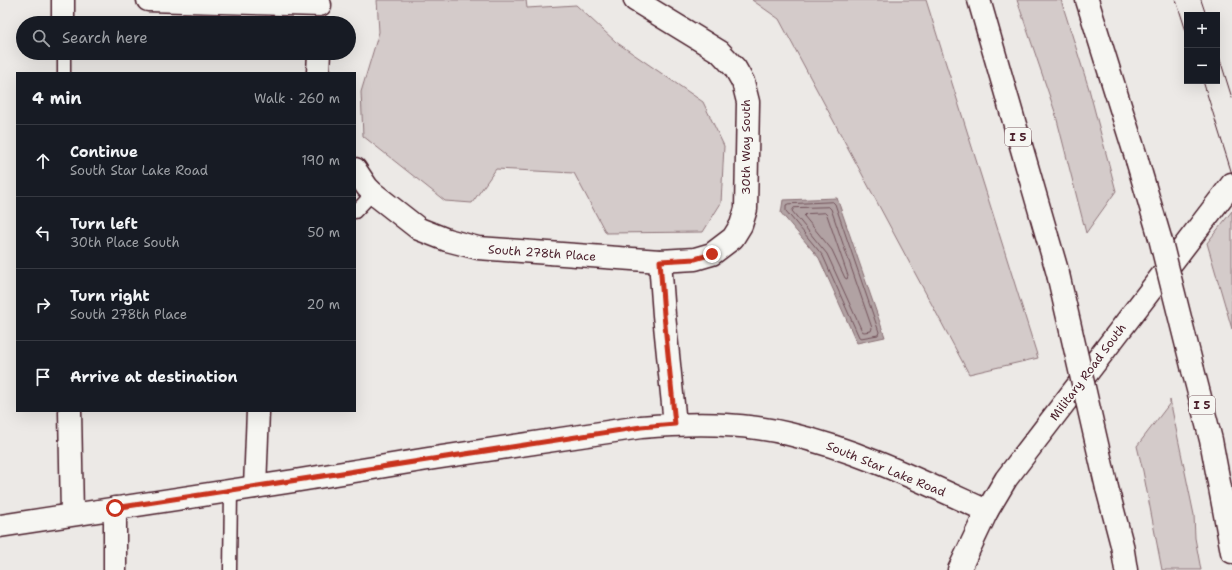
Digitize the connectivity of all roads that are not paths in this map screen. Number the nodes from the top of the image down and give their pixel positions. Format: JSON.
{"nodes":[{"id":1,"x":63,"y":0,"type":"edge"},
{"id":2,"x":148,"y":0,"type":"edge"},
{"id":3,"x":635,"y":0,"type":"edge"},
{"id":4,"x":979,"y":0,"type":"edge"},
{"id":5,"x":1087,"y":0,"type":"edge"},
{"id":6,"x":320,"y":9,"type":"edge"},
{"id":7,"x":63,"y":16,"type":"edge"},
{"id":8,"x":64,"y":60,"type":"edge"},
{"id":9,"x":319,"y":60,"type":"edge"},
{"id":10,"x":64,"y":72,"type":"edge"},
{"id":11,"x":318,"y":72,"type":"edge"},
{"id":12,"x":356,"y":170,"type":"edge"},
{"id":13,"x":1232,"y":184,"type":"edge"},
{"id":14,"x":373,"y":193,"type":"junction"},
{"id":15,"x":356,"y":211,"type":"edge"},
{"id":16,"x":723,"y":246,"type":"joint"},
{"id":17,"x":660,"y":261,"type":"junction"},
{"id":18,"x":70,"y":412,"type":"edge"},
{"id":19,"x":258,"y":412,"type":"edge"},
{"id":20,"x":675,"y":424,"type":"junction"},
{"id":21,"x":255,"y":487,"type":"junction"},
{"id":22,"x":231,"y":491,"type":"junction"},
{"id":23,"x":115,"y":508,"type":"junction"},
{"id":24,"x":987,"y":511,"type":"junction"},
{"id":25,"x":72,"y":514,"type":"junction"},
{"id":26,"x":0,"y":526,"type":"edge"},
{"id":27,"x":1122,"y":545,"type":"junction"},
{"id":28,"x":1232,"y":552,"type":"edge"},
{"id":29,"x":114,"y":570,"type":"edge"},
{"id":30,"x":230,"y":570,"type":"edge"},
{"id":31,"x":959,"y":570,"type":"edge"},
{"id":32,"x":1122,"y":570,"type":"edge"},
{"id":33,"x":1126,"y":570,"type":"edge"}],
"edges":[{"from":1,"to":7,"type":"main road"},
{"from":2,"to":6,"type":"main road"},
{"from":3,"to":16,"type":"main road","name":"30th Way South"},
{"from":4,"to":27,"type":"main road","number":"I 5","bridge":true},
{"from":5,"to":28,"type":"main road","number":"I 5","bridge":true},
{"from":8,"to":10,"type":"lane"},
{"from":9,"to":11,"type":"main road"},
{"from":12,"to":14,"type":"main road","name":"South 278th Place"},
{"from":13,"to":24,"type":"main road","name":"Military Road South"},
{"from":14,"to":15,"type":"lane"},
{"from":14,"to":17,"type":"main road","name":"South 278th Place"},
{"from":16,"to":17,"type":"main road","name":"South 278th Place"},
{"from":17,"to":20,"type":"main road"},
{"from":18,"to":25,"type":"main road"},
{"from":19,"to":21,"type":"main road"},
{"from":20,"to":21,"type":"main road","name":"South Star Lake Road"},
{"from":20,"to":24,"type":"main road","name":"South Star Lake Road"},
{"from":21,"to":22,"type":"main road","name":"South Star Lake Road"},
{"from":22,"to":23,"type":"main road","name":"South Star Lake Road"},
{"from":22,"to":30,"type":"lane"},
{"from":23,"to":25,"type":"main road","name":"South Star Lake Road"},
{"from":23,"to":29,"type":"main road"},
{"from":24,"to":31,"type":"main road","name":"Military Road South"},
{"from":25,"to":26,"type":"main road","name":"South Star Lake Road"},
{"from":27,"to":32,"type":"main road"},
{"from":27,"to":33,"type":"main road","number":"I 5"}]}
